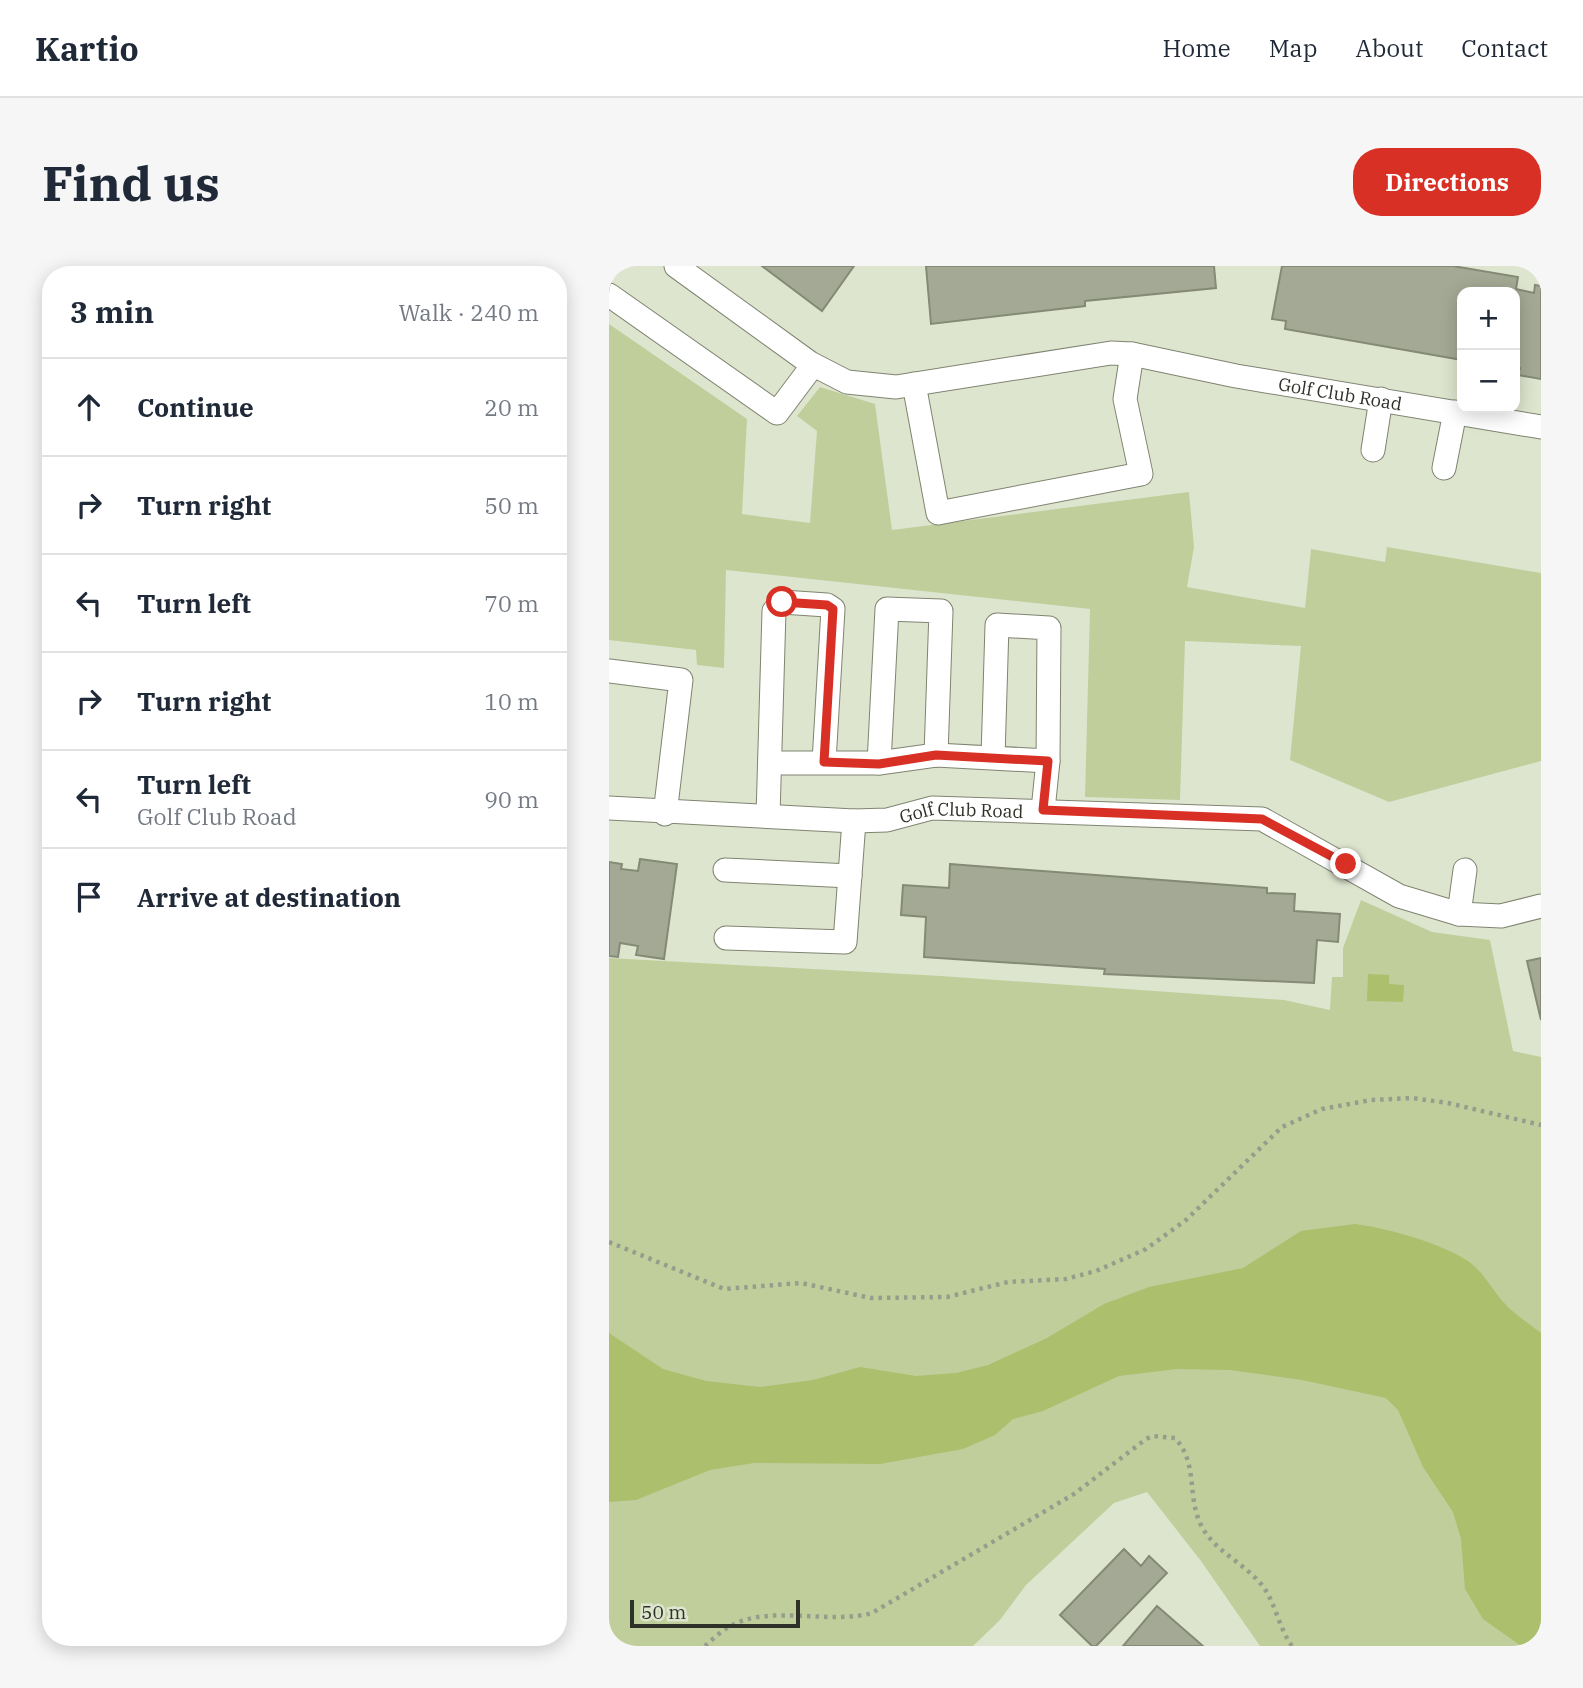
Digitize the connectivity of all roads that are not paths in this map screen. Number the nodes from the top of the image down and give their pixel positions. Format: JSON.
{"nodes":[{"id":1,"x":676,"y":266,"type":"edge"},
{"id":2,"x":609,"y":295,"type":"edge"},
{"id":3,"x":1132,"y":354,"type":"junction"},
{"id":4,"x":813,"y":365,"type":"junction"},
{"id":5,"x":914,"y":384,"type":"junction"},
{"id":6,"x":1381,"y":399,"type":"junction"},
{"id":7,"x":1455,"y":412,"type":"junction"},
{"id":8,"x":1541,"y":427,"type":"edge"},
{"id":9,"x":1373,"y":450,"type":"dead end"},
{"id":10,"x":1444,"y":468,"type":"dead end"},
{"id":11,"x":609,"y":671,"type":"edge"},
{"id":12,"x":936,"y":755,"type":"junction"},
{"id":13,"x":993,"y":757,"type":"junction"},
{"id":14,"x":1048,"y":761,"type":"junction"},
{"id":15,"x":824,"y":762,"type":"junction"},
{"id":16,"x":770,"y":763,"type":"junction"},
{"id":17,"x":879,"y":764,"type":"junction"},
{"id":18,"x":609,"y":808,"type":"edge"},
{"id":19,"x":1043,"y":810,"type":"junction"},
{"id":20,"x":665,"y":814,"type":"junction"},
{"id":21,"x":768,"y":816,"type":"junction"},
{"id":22,"x":854,"y":821,"type":"junction"},
{"id":23,"x":726,"y":870,"type":"dead end"},
{"id":24,"x":1465,"y":870,"type":"dead end"},
{"id":25,"x":850,"y":876,"type":"junction"},
{"id":26,"x":1541,"y":906,"type":"edge"},
{"id":27,"x":1459,"y":914,"type":"junction"},
{"id":28,"x":726,"y":938,"type":"dead end"}],
"edges":[{"from":1,"to":4,"type":"street","name":"Golf Club Road"},
{"from":2,"to":4,"type":"street"},
{"from":3,"to":5,"type":"street","name":"Golf Club Road"},
{"from":3,"to":5,"type":"street"},
{"from":3,"to":6,"type":"street","name":"Golf Club Road"},
{"from":4,"to":5,"type":"street","name":"Golf Club Road"},
{"from":6,"to":7,"type":"street","name":"Golf Club Road"},
{"from":6,"to":9,"type":"street"},
{"from":7,"to":8,"type":"street","name":"Golf Club Road"},
{"from":7,"to":10,"type":"street"},
{"from":11,"to":20,"type":"street"},
{"from":12,"to":13,"type":"street"},
{"from":12,"to":17,"type":"street"},
{"from":12,"to":17,"type":"street"},
{"from":13,"to":14,"type":"street"},
{"from":13,"to":14,"type":"street"},
{"from":14,"to":19,"type":"street"},
{"from":15,"to":16,"type":"street"},
{"from":15,"to":16,"type":"street"},
{"from":15,"to":17,"type":"street"},
{"from":16,"to":21,"type":"street"},
{"from":18,"to":20,"type":"street","name":"Golf Club Road"},
{"from":19,"to":22,"type":"street","name":"Golf Club Road"},
{"from":19,"to":27,"type":"street","name":"Golf Club Road"},
{"from":20,"to":21,"type":"street","name":"Golf Club Road"},
{"from":21,"to":22,"type":"street","name":"Golf Club Road"},
{"from":22,"to":25,"type":"street"},
{"from":23,"to":25,"type":"street"},
{"from":24,"to":27,"type":"street"},
{"from":25,"to":28,"type":"street"},
{"from":26,"to":27,"type":"street","name":"Golf Club Road"}]}
